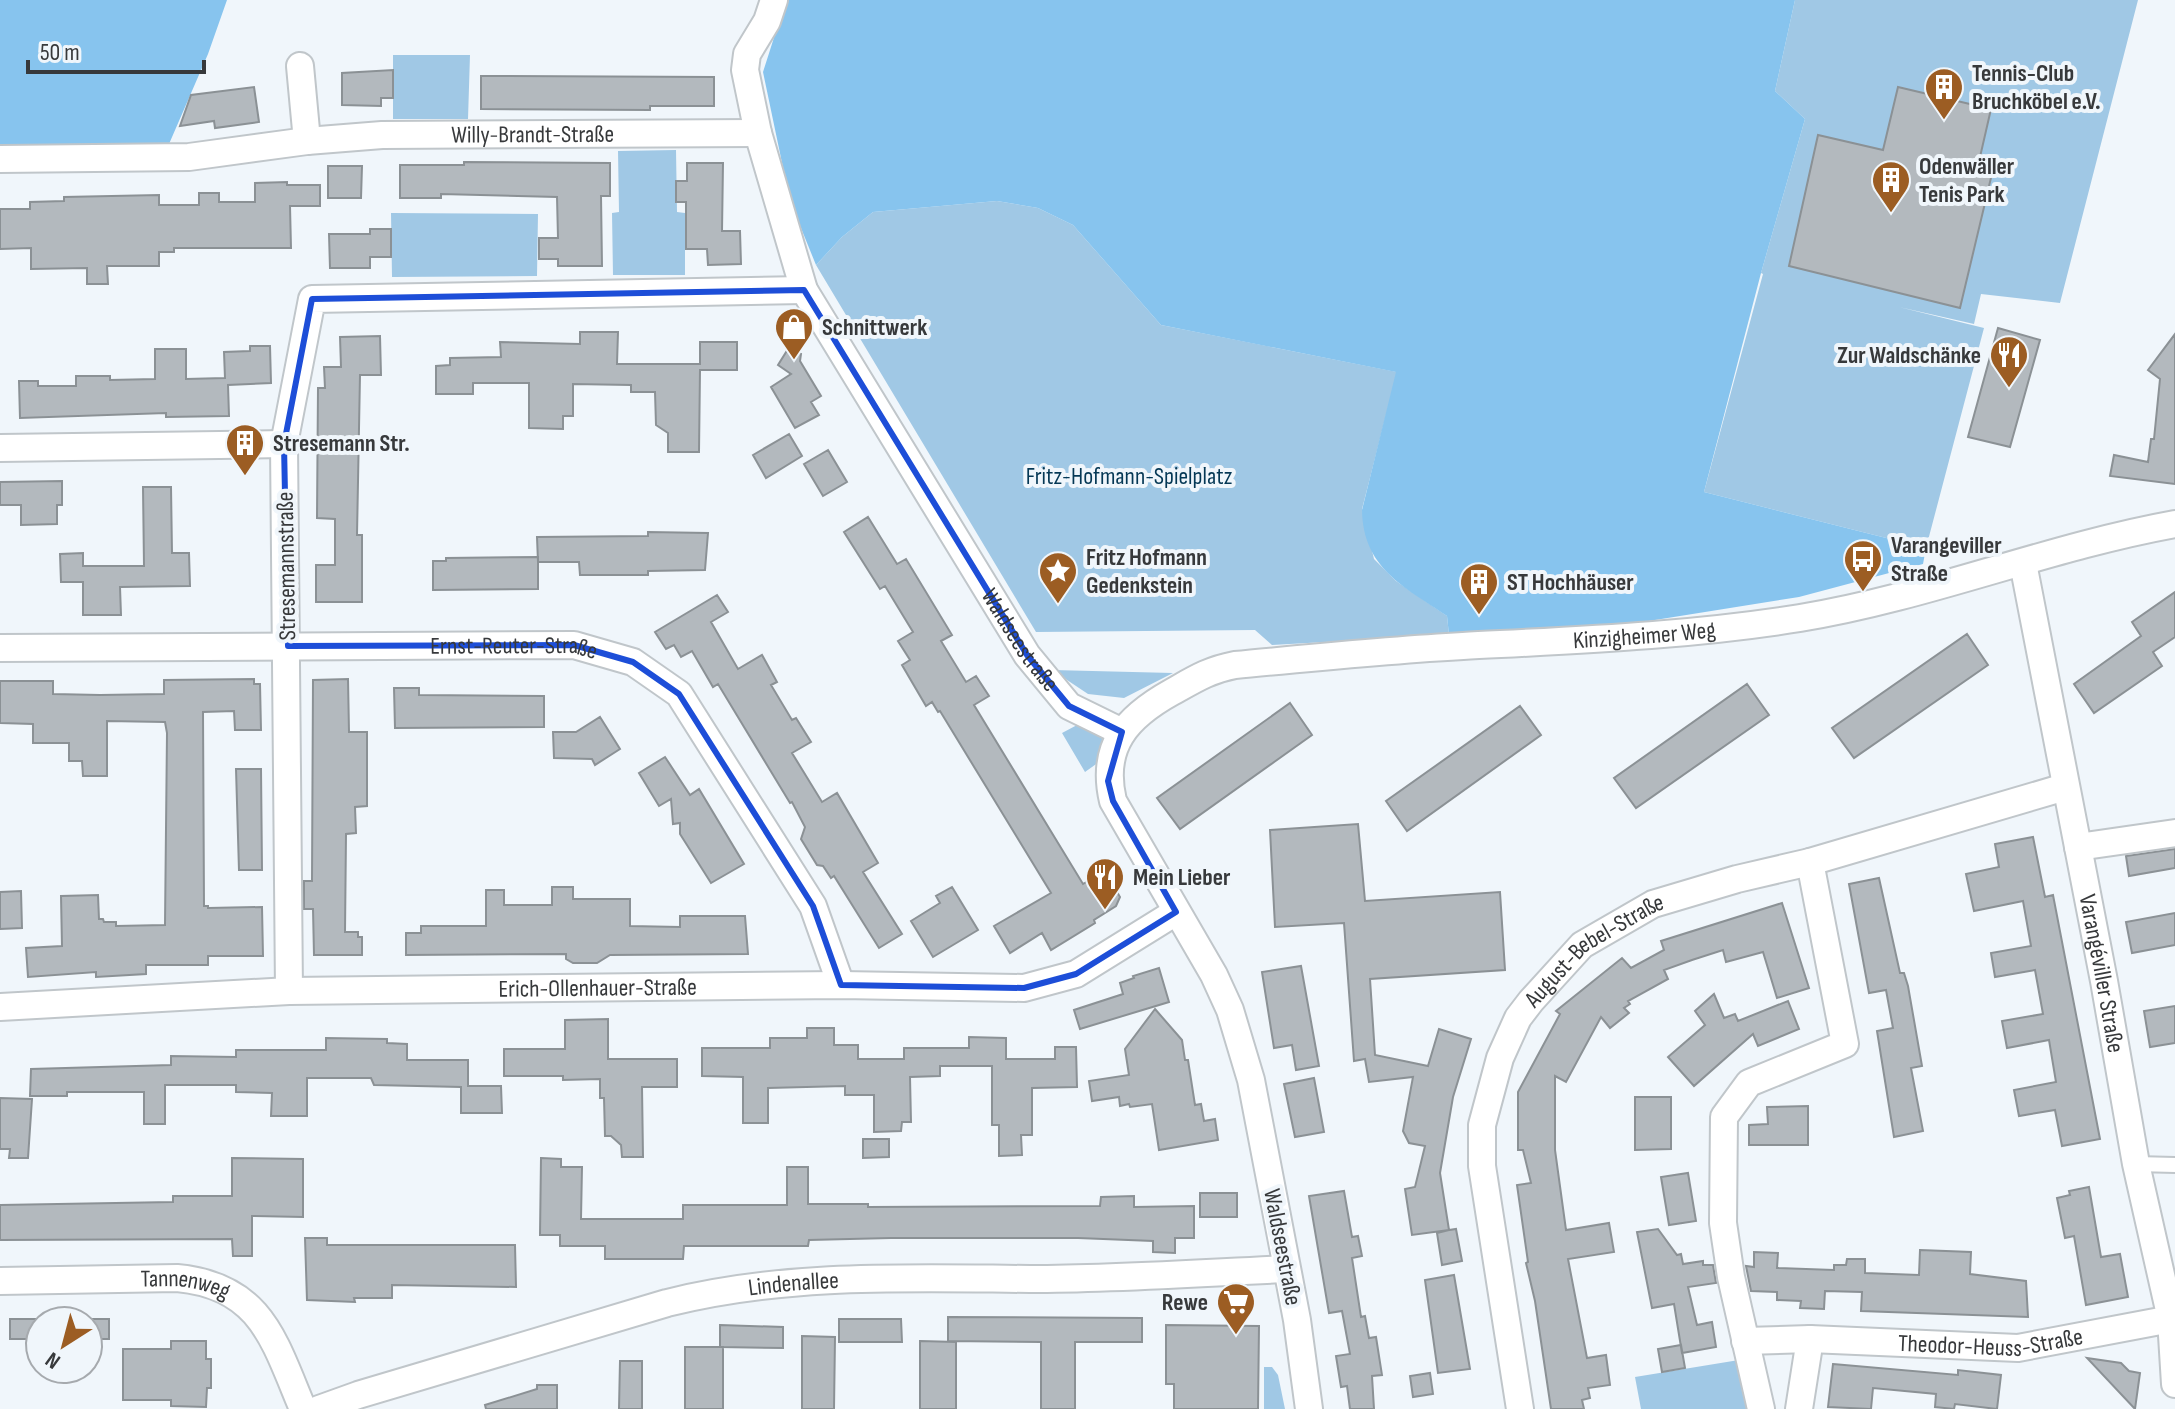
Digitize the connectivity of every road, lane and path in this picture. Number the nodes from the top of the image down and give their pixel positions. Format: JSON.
{"nodes":[{"id":1,"x":774,"y":0,"type":"edge"},
{"id":2,"x":300,"y":66,"type":"dead end"},
{"id":3,"x":758,"y":133,"type":"junction"},
{"id":4,"x":307,"y":141,"type":"junction"},
{"id":5,"x":0,"y":159,"type":"edge"},
{"id":6,"x":804,"y":290,"type":"junction"},
{"id":7,"x":284,"y":444,"type":"junction"},
{"id":8,"x":0,"y":448,"type":"edge"},
{"id":9,"x":2175,"y":524,"type":"edge"},
{"id":10,"x":2023,"y":563,"type":"junction"},
{"id":11,"x":288,"y":646,"type":"junction"},
{"id":12,"x":0,"y":648,"type":"edge"},
{"id":13,"x":1122,"y":732,"type":"junction"},
{"id":14,"x":2065,"y":787,"type":"junction"},
{"id":15,"x":2175,"y":833,"type":"edge"},
{"id":16,"x":2078,"y":847,"type":"junction"},
{"id":17,"x":1810,"y":862,"type":"junction"},
{"id":18,"x":1176,"y":912,"type":"junction"},
{"id":19,"x":841,"y":985,"type":"junction"},
{"id":20,"x":289,"y":991,"type":"junction"},
{"id":21,"x":0,"y":1007,"type":"edge"},
{"id":22,"x":2136,"y":1164,"type":"junction"},
{"id":23,"x":2175,"y":1165,"type":"edge"},
{"id":24,"x":1286,"y":1269,"type":"junction"},
{"id":25,"x":0,"y":1281,"type":"edge"},
{"id":26,"x":2171,"y":1319,"type":"junction"},
{"id":27,"x":1810,"y":1339,"type":"junction"},
{"id":28,"x":1745,"y":1341,"type":"junction"},
{"id":29,"x":2175,"y":1387,"type":"edge"},
{"id":30,"x":303,"y":1409,"type":"edge"},
{"id":31,"x":319,"y":1409,"type":"edge"},
{"id":32,"x":1309,"y":1409,"type":"edge"},
{"id":33,"x":1520,"y":1409,"type":"edge"},
{"id":34,"x":1761,"y":1409,"type":"edge"},
{"id":35,"x":1799,"y":1409,"type":"edge"},
{"id":36,"x":2171,"y":1409,"type":"edge"}],
"edges":[{"from":1,"to":3,"type":"street","name":"Waldseestraße"},
{"from":2,"to":4,"type":"street"},
{"from":3,"to":4,"type":"street","name":"Willy-Brandt-Straße"},
{"from":3,"to":6,"type":"street","name":"Waldseestraße"},
{"from":4,"to":5,"type":"street","name":"Willy-Brandt-Straße"},
{"from":6,"to":7,"type":"street","name":"Stresemannstraße"},
{"from":6,"to":13,"type":"street","name":"Waldseestraße"},
{"from":7,"to":8,"type":"street"},
{"from":7,"to":11,"type":"street","name":"Stresemannstraße"},
{"from":9,"to":10,"type":"street","name":"Kinzigheimer Weg"},
{"from":10,"to":13,"type":"street","name":"Kinzigheimer Weg"},
{"from":10,"to":14,"type":"street","name":"Varangéviller Straße"},
{"from":11,"to":12,"type":"street","name":"Ernst-Reuter-Straße"},
{"from":11,"to":19,"type":"street","name":"Ernst-Reuter-Straße"},
{"from":11,"to":20,"type":"street","name":"Stresemannstraße"},
{"from":13,"to":18,"type":"street","name":"Waldseestraße"},
{"from":14,"to":16,"type":"street","name":"Varangéviller Straße"},
{"from":14,"to":17,"type":"street","name":"August-Bebel-Straße"},
{"from":15,"to":16,"type":"street"},
{"from":16,"to":22,"type":"street","name":"Varangéviller Straße"},
{"from":17,"to":28,"type":"street"},
{"from":17,"to":33,"type":"street","name":"August-Bebel-Straße"},
{"from":18,"to":19,"type":"street","name":"Erich-Ollenhauer-Straße"},
{"from":18,"to":24,"type":"street","name":"Waldseestraße"},
{"from":19,"to":20,"type":"street","name":"Erich-Ollenhauer-Straße"},
{"from":20,"to":21,"type":"street","name":"Erich-Ollenhauer-Straße"},
{"from":22,"to":23,"type":"lane"},
{"from":22,"to":26,"type":"street","name":"Varangéviller Straße"},
{"from":24,"to":31,"type":"street","name":"Lindenallee"},
{"from":24,"to":32,"type":"street","name":"Waldseestraße"},
{"from":25,"to":30,"type":"street","name":"Tannenweg"},
{"from":26,"to":27,"type":"street","name":"Theodor-Heuss-Straße"},
{"from":26,"to":29,"type":"street","name":"Varangéviller Straße"},
{"from":27,"to":28,"type":"street","name":"Theodor-Heuss-Straße"},
{"from":27,"to":35,"type":"street"},
{"from":28,"to":34,"type":"street"},
{"from":29,"to":36,"type":"street","name":"Varangéviller Straße"}]}
